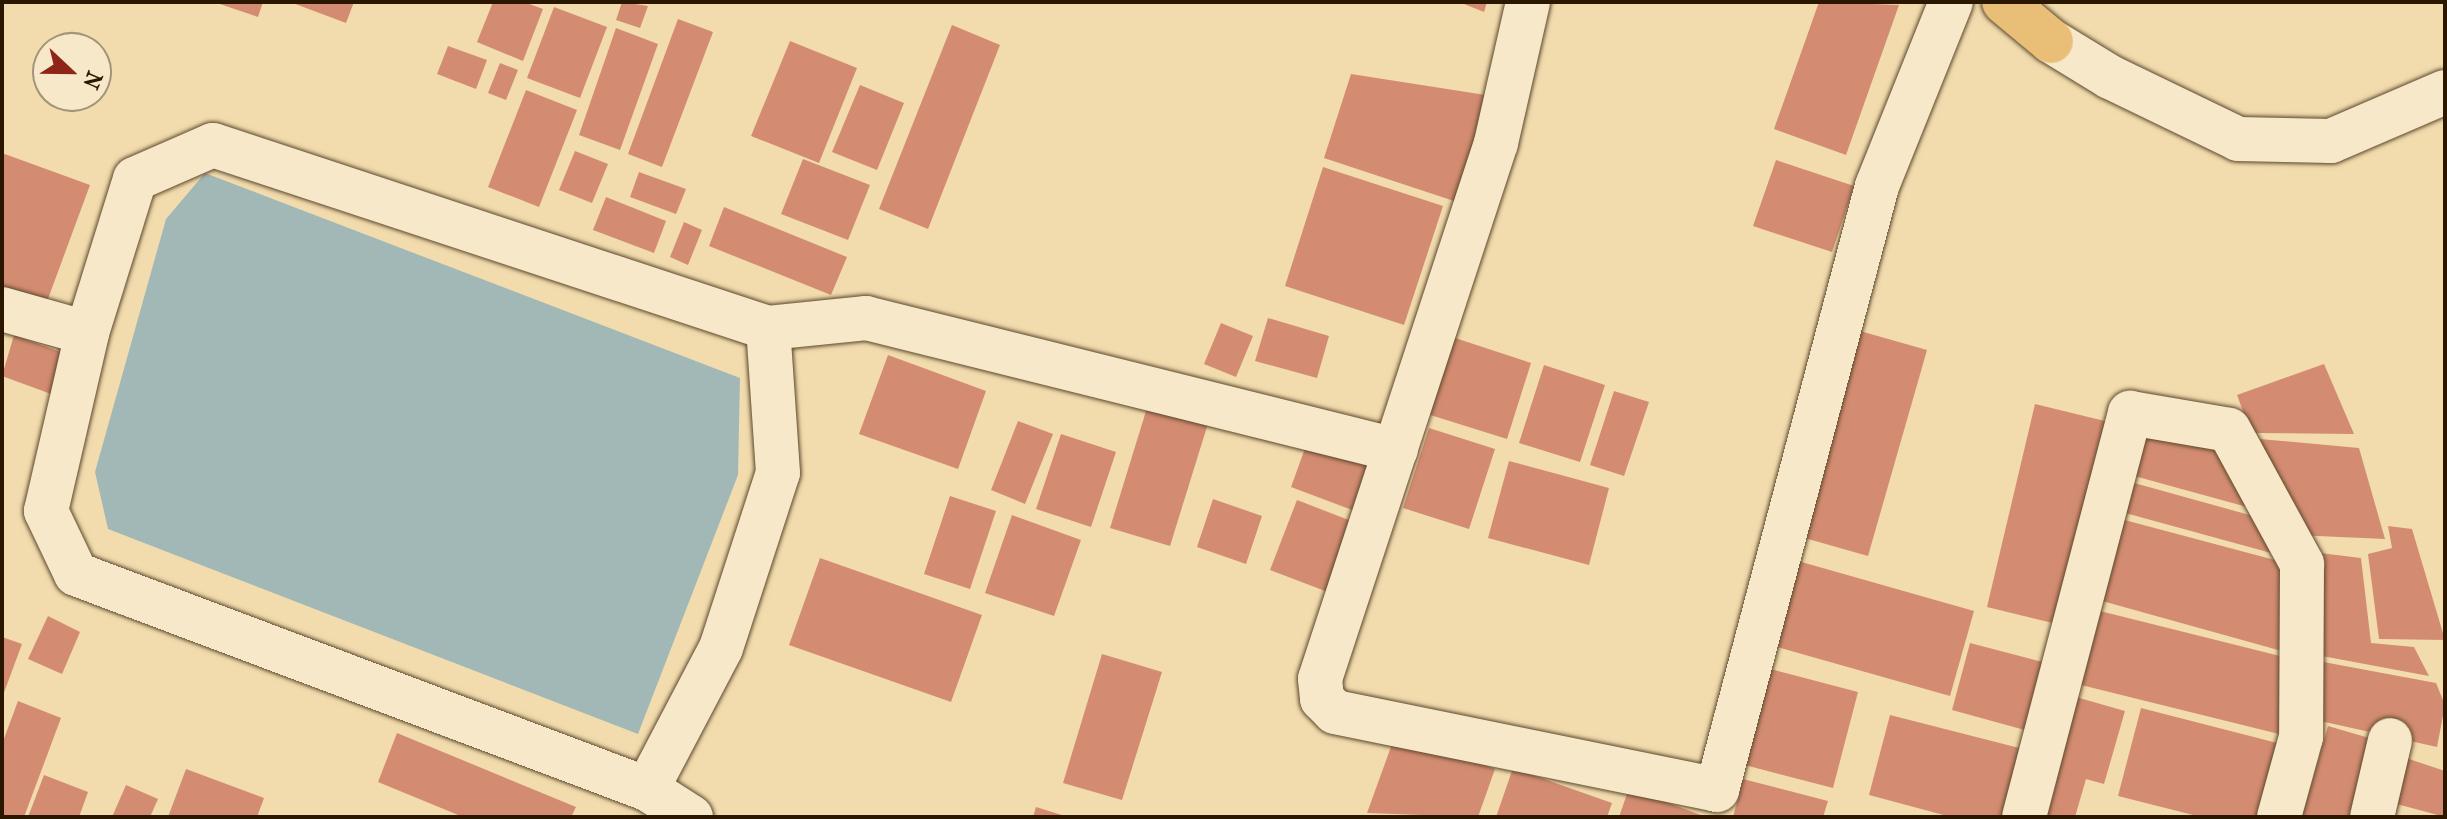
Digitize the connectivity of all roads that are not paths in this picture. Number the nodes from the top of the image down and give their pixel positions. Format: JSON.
{"nodes":[{"id":1,"x":1528,"y":2,"type":"edge"},
{"id":2,"x":1951,"y":2,"type":"edge"},
{"id":3,"x":2004,"y":2,"type":"edge"},
{"id":4,"x":2051,"y":41,"type":"joint"},
{"id":5,"x":2445,"y":92,"type":"edge"},
{"id":6,"x":2,"y":309,"type":"edge"},
{"id":7,"x":768,"y":328,"type":"junction"},
{"id":8,"x":87,"y":333,"type":"junction"},
{"id":9,"x":1396,"y":450,"type":"junction"},
{"id":10,"x":2390,"y":740,"type":"dead end"},
{"id":11,"x":647,"y":789,"type":"junction"},
{"id":12,"x":691,"y":817,"type":"edge"},
{"id":13,"x":2024,"y":817,"type":"edge"},
{"id":14,"x":2279,"y":817,"type":"edge"},
{"id":15,"x":2372,"y":817,"type":"edge"}],
"edges":[{"from":1,"to":9,"type":"street"},
{"from":2,"to":9,"type":"street"},
{"from":3,"to":4,"type":"main road"},
{"from":4,"to":5,"type":"street"},
{"from":6,"to":8,"type":"street"},
{"from":7,"to":8,"type":"street"},
{"from":7,"to":9,"type":"street"},
{"from":7,"to":11,"type":"street"},
{"from":8,"to":11,"type":"street"},
{"from":10,"to":15,"type":"street"},
{"from":11,"to":12,"type":"street"},
{"from":13,"to":14,"type":"street"}]}
